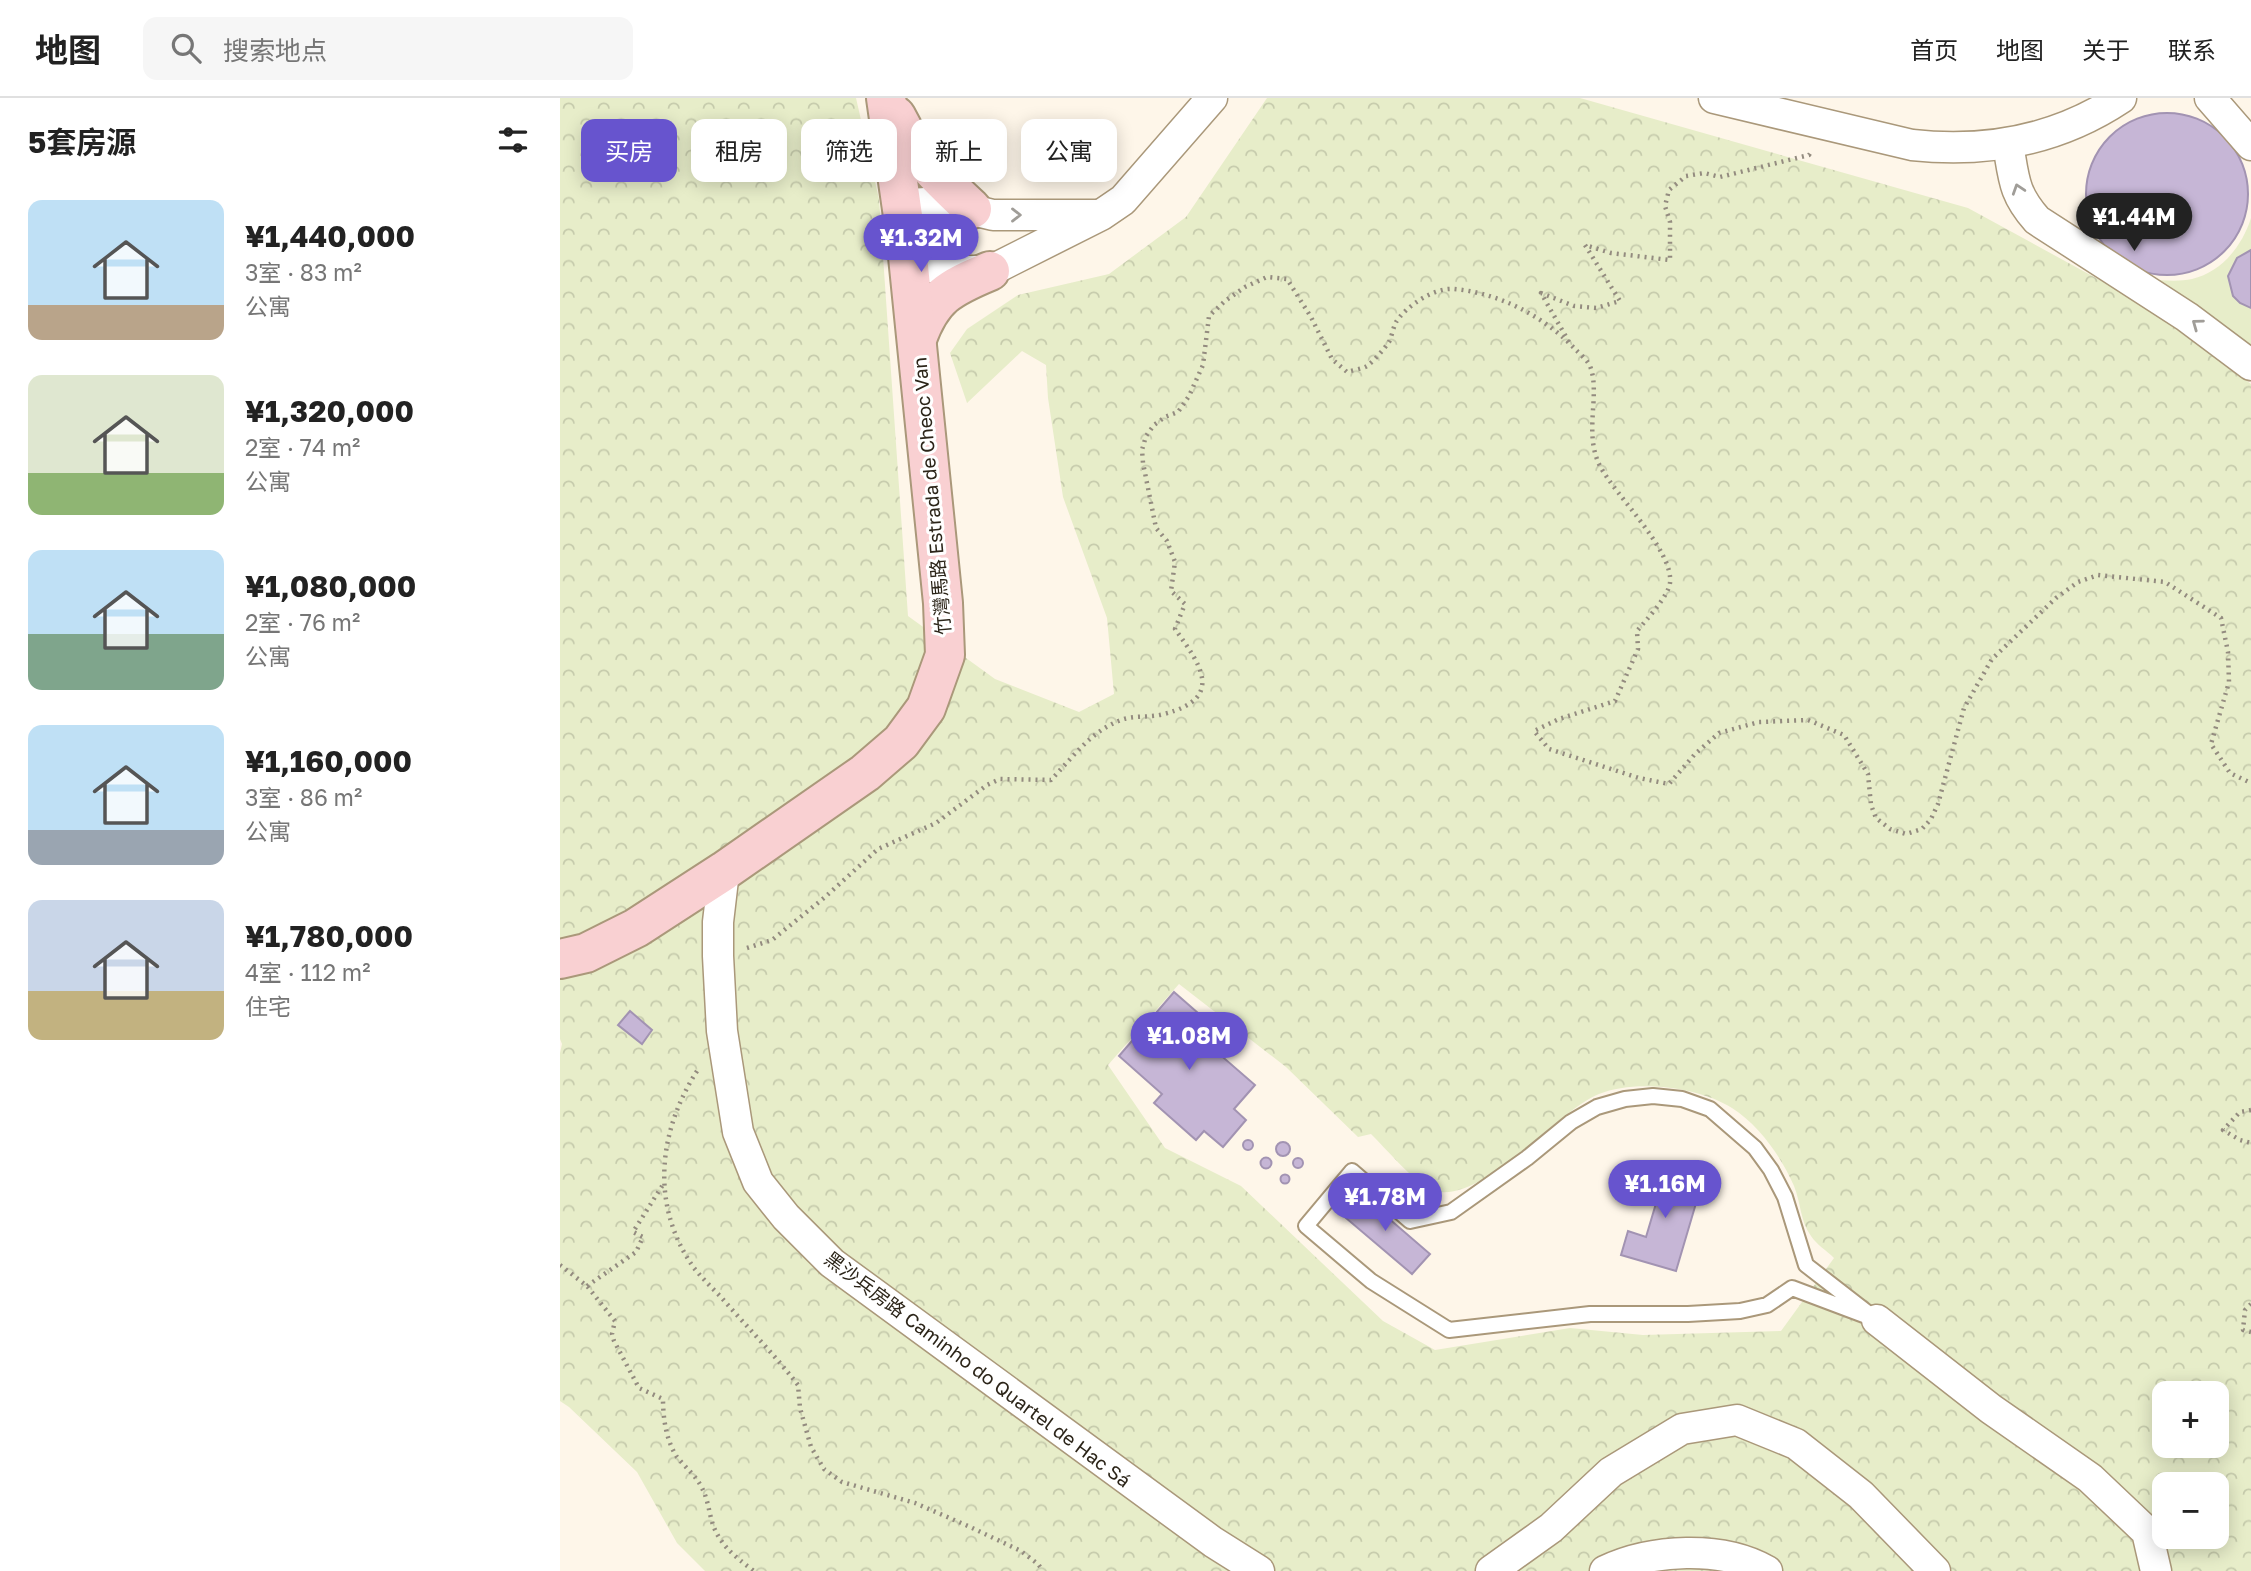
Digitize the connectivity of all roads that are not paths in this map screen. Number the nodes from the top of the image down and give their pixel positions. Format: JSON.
{"nodes":[{"id":1,"x":887,"y":98,"type":"edge"},
{"id":2,"x":1212,"y":98,"type":"edge"},
{"id":3,"x":1714,"y":98,"type":"edge"},
{"id":4,"x":2121,"y":98,"type":"edge"},
{"id":5,"x":2210,"y":98,"type":"edge"},
{"id":6,"x":2008,"y":144,"type":"junction"},
{"id":7,"x":2251,"y":145,"type":"edge"},
{"id":8,"x":972,"y":209,"type":"junction"},
{"id":9,"x":903,"y":211,"type":"junction"},
{"id":10,"x":1101,"y":215,"type":"junction"},
{"id":11,"x":909,"y":264,"type":"junction"},
{"id":12,"x":990,"y":271,"type":"junction"},
{"id":13,"x":916,"y":339,"type":"junction"},
{"id":14,"x":2251,"y":365,"type":"edge"},
{"id":15,"x":724,"y":871,"type":"junction"},
{"id":16,"x":691,"y":893,"type":"junction"},
{"id":17,"x":718,"y":922,"type":"junction"},
{"id":18,"x":560,"y":959,"type":"edge"},
{"id":19,"x":1806,"y":1265,"type":"junction"},
{"id":20,"x":1792,"y":1288,"type":"junction"},
{"id":21,"x":1877,"y":1320,"type":"junction"},
{"id":22,"x":1259,"y":1571,"type":"edge"},
{"id":23,"x":1492,"y":1571,"type":"edge"},
{"id":24,"x":1605,"y":1571,"type":"edge"},
{"id":25,"x":1767,"y":1571,"type":"edge"},
{"id":26,"x":1935,"y":1571,"type":"edge"},
{"id":27,"x":2156,"y":1571,"type":"edge"}],
"edges":[{"from":1,"to":8,"type":"main road"},
{"from":1,"to":9,"type":"main road","name":"竹灣馬路 Estrada de Cheoc Van"},
{"from":2,"to":10,"type":"street"},
{"from":3,"to":6,"type":"street"},
{"from":4,"to":6,"type":"street"},
{"from":5,"to":7,"type":"street"},
{"from":14,"to":6,"type":"street","one_way":true},
{"from":8,"to":9,"type":"street"},
{"from":8,"to":10,"type":"street","one_way":true},
{"from":9,"to":11,"type":"main road","name":"竹灣馬路 Estrada de Cheoc Van"},
{"from":10,"to":12,"type":"street"},
{"from":11,"to":12,"type":"street"},
{"from":11,"to":13,"type":"main road","name":"竹灣馬路 Estrada de Cheoc Van"},
{"from":12,"to":13,"type":"main road"},
{"from":13,"to":15,"type":"main road","name":"竹灣馬路 Estrada de Cheoc Van"},
{"from":15,"to":16,"type":"main road","name":"竹灣馬路 Estrada de Cheoc Van"},
{"from":15,"to":17,"type":"street","name":"黑沙兵房路 Caminho do Quartel de Hac Sá"},
{"from":16,"to":17,"type":"street"},
{"from":16,"to":18,"type":"main road","name":"竹灣馬路 Estrada de Cheoc Van"},
{"from":17,"to":22,"type":"street","name":"黑沙兵房路 Caminho do Quartel de Hac Sá"},
{"from":19,"to":20,"type":"lane"},
{"from":19,"to":20,"type":"lane"},
{"from":19,"to":21,"type":"lane"},
{"from":20,"to":21,"type":"lane"},
{"from":21,"to":27,"type":"street"},
{"from":23,"to":26,"type":"street"},
{"from":24,"to":25,"type":"street"}]}
